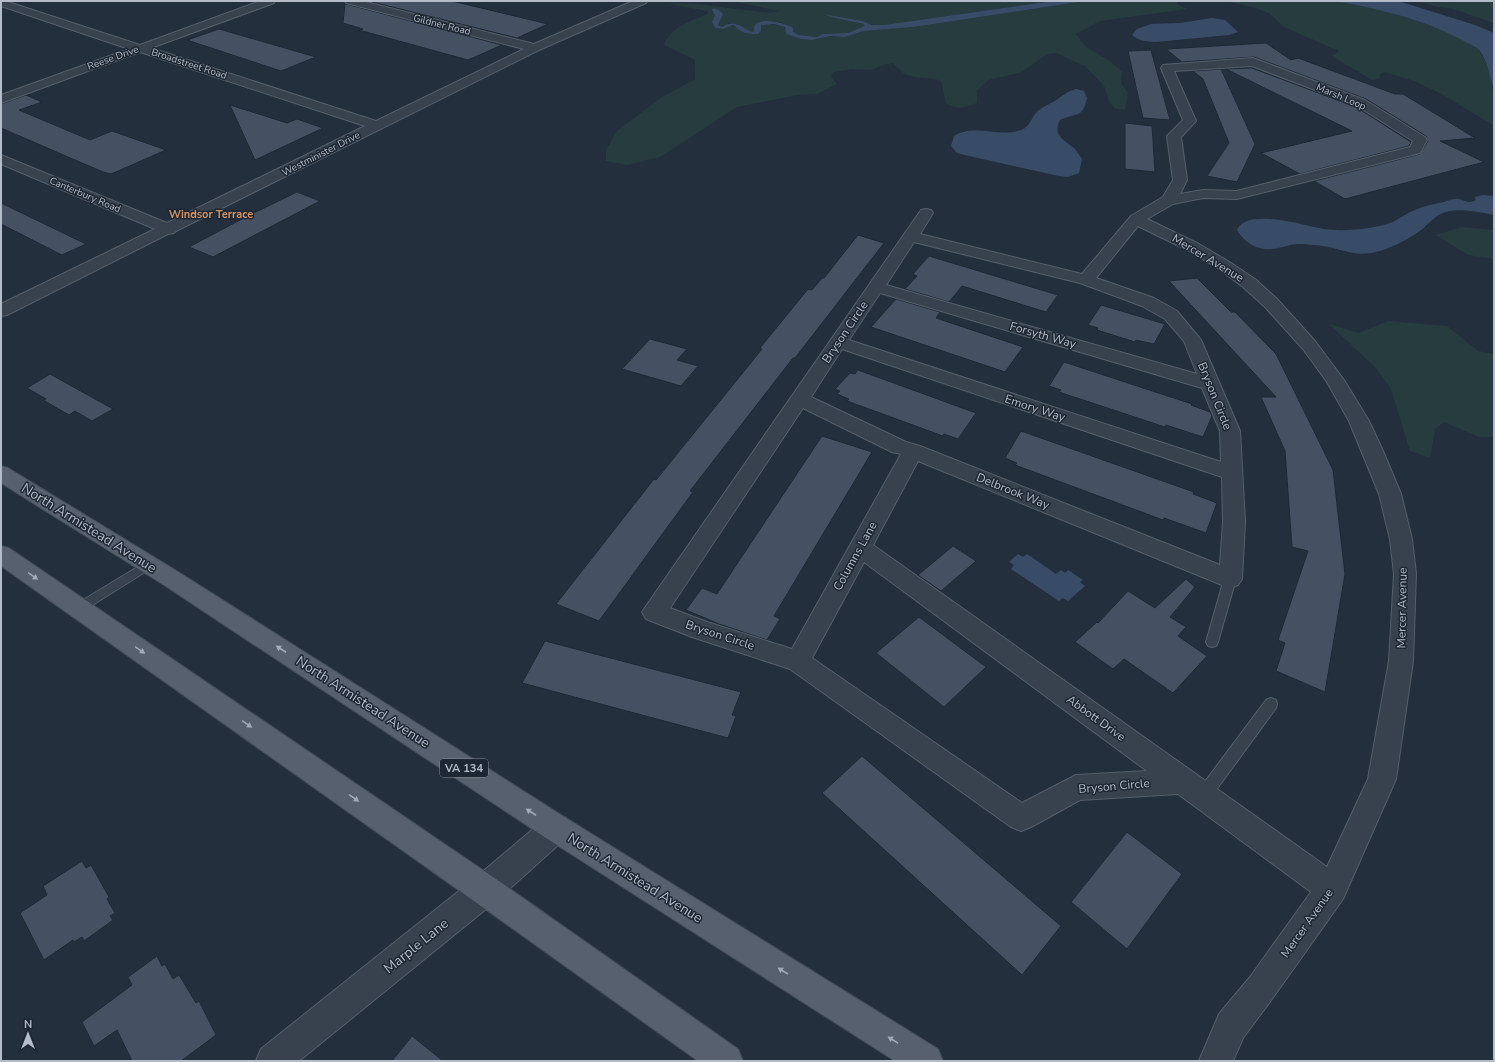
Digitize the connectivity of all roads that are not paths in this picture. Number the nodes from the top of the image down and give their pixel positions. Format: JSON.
{"nodes":[{"id":1,"x":270,"y":1,"type":"edge"},
{"id":2,"x":350,"y":1,"type":"edge"},
{"id":3,"x":642,"y":1,"type":"edge"},
{"id":4,"x":1,"y":3,"type":"edge"},
{"id":5,"x":141,"y":48,"type":"junction"},
{"id":6,"x":535,"y":48,"type":"junction"},
{"id":7,"x":1,"y":99,"type":"edge"},
{"id":8,"x":377,"y":126,"type":"junction"},
{"id":9,"x":1,"y":159,"type":"edge"},
{"id":10,"x":1169,"y":200,"type":"junction"},
{"id":11,"x":926,"y":213,"type":"dead end"},
{"id":12,"x":1136,"y":219,"type":"junction"},
{"id":13,"x":169,"y":230,"type":"junction"},
{"id":14,"x":910,"y":236,"type":"junction"},
{"id":15,"x":1086,"y":280,"type":"junction"},
{"id":16,"x":876,"y":287,"type":"junction"},
{"id":17,"x":1,"y":311,"type":"edge"},
{"id":18,"x":838,"y":342,"type":"junction"},
{"id":19,"x":1211,"y":384,"type":"junction"},
{"id":20,"x":799,"y":399,"type":"junction"},
{"id":21,"x":913,"y":451,"type":"junction"},
{"id":22,"x":1,"y":473,"type":"edge"},
{"id":23,"x":1232,"y":473,"type":"junction"},
{"id":24,"x":860,"y":547,"type":"junction"},
{"id":25,"x":1,"y":554,"type":"edge"},
{"id":26,"x":149,"y":564,"type":"junction"},
{"id":27,"x":1230,"y":578,"type":"junction"},
{"id":28,"x":79,"y":608,"type":"junction"},
{"id":29,"x":1212,"y":642,"type":"dead end"},
{"id":30,"x":798,"y":661,"type":"junction"},
{"id":31,"x":1271,"y":704,"type":"dead end"},
{"id":32,"x":1193,"y":788,"type":"junction"},
{"id":33,"x":556,"y":828,"type":"junction"},
{"id":34,"x":1332,"y":889,"type":"junction"},
{"id":35,"x":485,"y":890,"type":"junction"},
{"id":36,"x":273,"y":1061,"type":"edge"},
{"id":37,"x":726,"y":1061,"type":"edge"},
{"id":38,"x":926,"y":1061,"type":"edge"},
{"id":39,"x":1216,"y":1061,"type":"edge"}],
"edges":[{"from":1,"to":5,"type":"street","name":"Reese Drive"},
{"from":2,"to":6,"type":"street","name":"Gildner Road"},
{"from":3,"to":6,"type":"street","name":"Westminister Drive"},
{"from":4,"to":5,"type":"street","name":"Broadstreet Road"},
{"from":5,"to":7,"type":"street","name":"Reese Drive"},
{"from":5,"to":8,"type":"street","name":"Broadstreet Road"},
{"from":6,"to":8,"type":"street","name":"Westminister Drive"},
{"from":8,"to":13,"type":"street","name":"Westminister Drive"},
{"from":9,"to":13,"type":"street","name":"Canterbury Road"},
{"from":10,"to":10,"type":"street","name":"Marsh Loop"},
{"from":10,"to":12,"type":"street","name":"Marsh Loop"},
{"from":11,"to":14,"type":"street","name":"Bryson Circle"},
{"from":12,"to":15,"type":"street"},
{"from":12,"to":34,"type":"street","name":"Mercer Avenue"},
{"from":13,"to":17,"type":"street","name":"Westminister Drive"},
{"from":14,"to":15,"type":"street","name":"Bryson Circle"},
{"from":14,"to":16,"type":"street","name":"Bryson Circle"},
{"from":15,"to":19,"type":"street","name":"Bryson Circle"},
{"from":16,"to":18,"type":"street","name":"Bryson Circle"},
{"from":16,"to":19,"type":"street","name":"Forsyth Way"},
{"from":18,"to":20,"type":"street","name":"Bryson Circle"},
{"from":18,"to":23,"type":"street","name":"Emory Way"},
{"from":19,"to":23,"type":"street","name":"Bryson Circle"},
{"from":20,"to":21,"type":"street","name":"Delbrook Way"},
{"from":20,"to":30,"type":"street","name":"Bryson Circle"},
{"from":21,"to":24,"type":"street","name":"Columns Lane"},
{"from":21,"to":27,"type":"street","name":"Delbrook Way"},
{"from":22,"to":26,"type":"main road","name":"North Armistead Avenue","number":"VA 134"},
{"from":23,"to":27,"type":"street","name":"Bryson Circle"},
{"from":24,"to":30,"type":"street","name":"Columns Lane"},
{"from":24,"to":32,"type":"street","name":"Abbott Drive"},
{"from":25,"to":28,"type":"main road","one_way":true},
{"from":26,"to":28,"type":"lane"},
{"from":33,"to":26,"type":"main road","name":"North Armistead Avenue","number":"VA 134","one_way":true},
{"from":27,"to":29,"type":"lane"},
{"from":28,"to":35,"type":"main road","one_way":true},
{"from":30,"to":32,"type":"street","name":"Bryson Circle"},
{"from":31,"to":32,"type":"lane"},
{"from":32,"to":34,"type":"street","name":"Abbott Drive"},
{"from":33,"to":35,"type":"street","name":"Marple Lane"},
{"from":38,"to":33,"type":"main road","name":"North Armistead Avenue","number":"VA 134","one_way":true},
{"from":34,"to":39,"type":"street","name":"Mercer Avenue"},
{"from":35,"to":36,"type":"street","name":"Marple Lane"},
{"from":35,"to":37,"type":"main road"}]}
